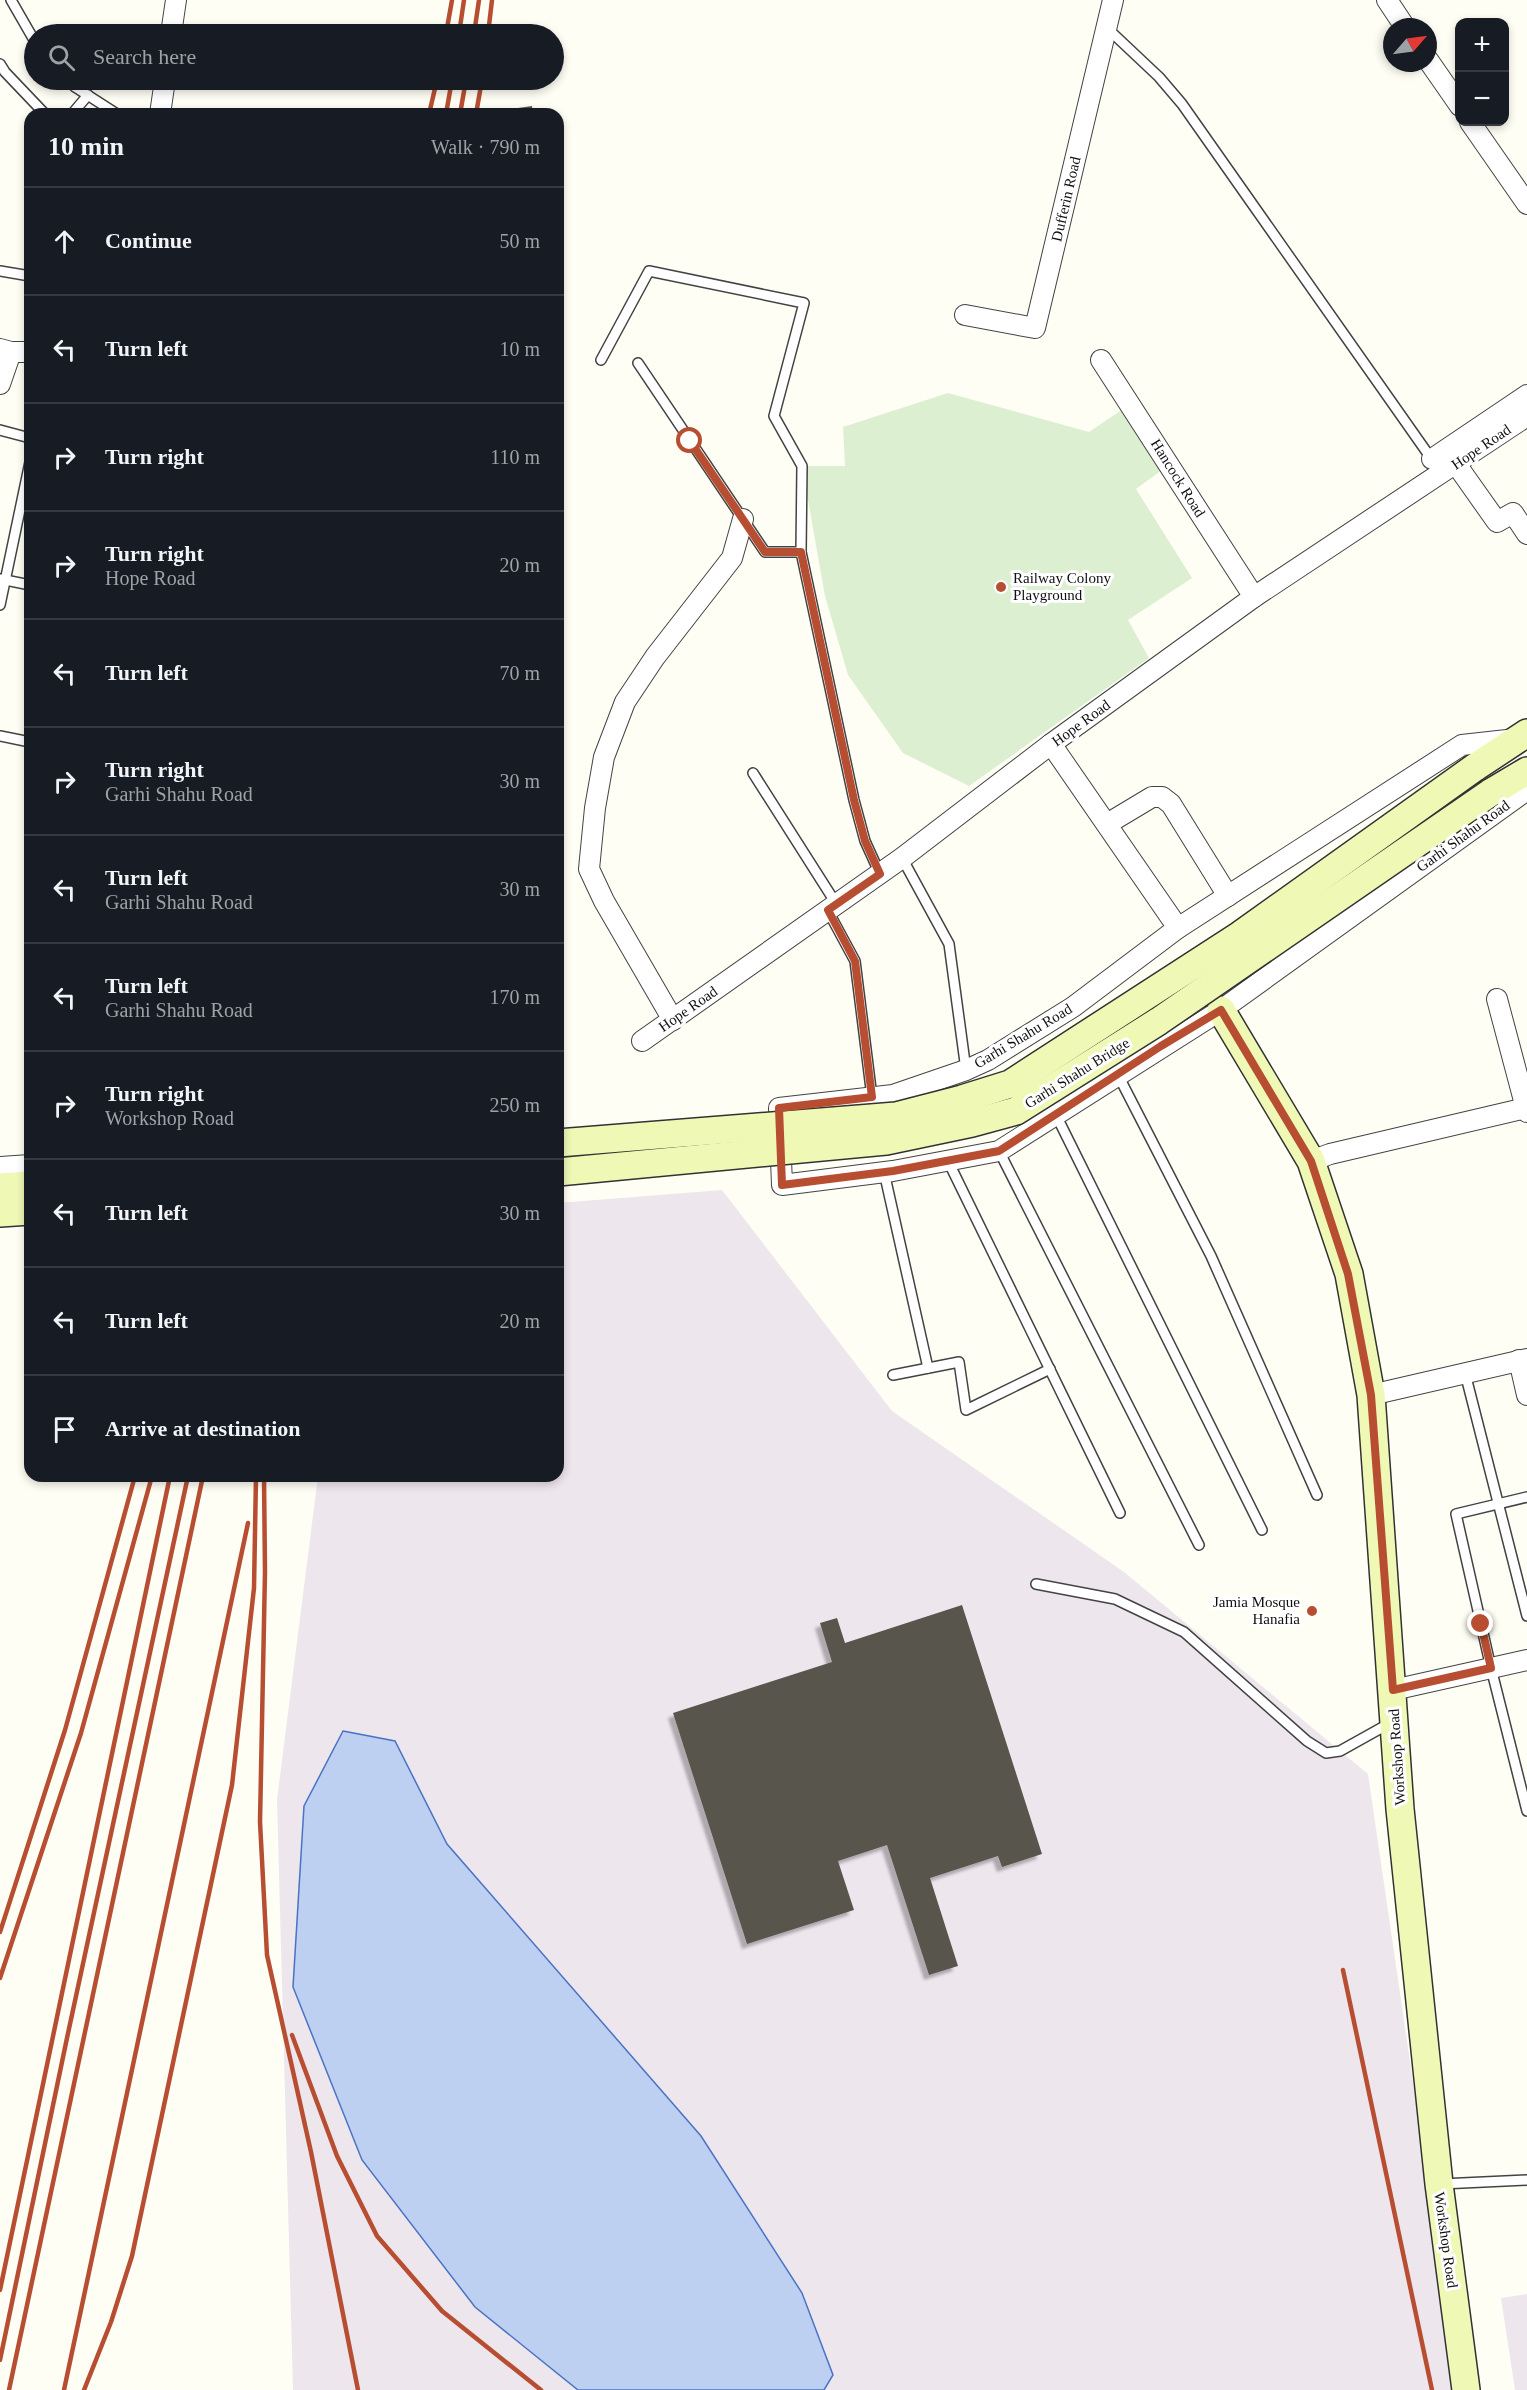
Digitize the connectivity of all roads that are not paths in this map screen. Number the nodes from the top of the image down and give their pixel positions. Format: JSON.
{"nodes":[{"id":1,"x":11,"y":0,"type":"edge"},
{"id":2,"x":176,"y":0,"type":"edge"},
{"id":3,"x":1113,"y":0,"type":"edge"},
{"id":4,"x":1386,"y":0,"type":"edge"},
{"id":5,"x":1399,"y":18,"type":"edge"},
{"id":6,"x":25,"y":24,"type":"edge"},
{"id":7,"x":172,"y":24,"type":"edge"},
{"id":8,"x":1107,"y":28,"type":"junction"},
{"id":9,"x":0,"y":64,"type":"edge"},
{"id":10,"x":1436,"y":72,"type":"edge"},
{"id":11,"x":81,"y":90,"type":"edge"},
{"id":12,"x":164,"y":90,"type":"edge"},
{"id":13,"x":88,"y":95,"type":"junction"},
{"id":14,"x":1455,"y":99,"type":"edge"},
{"id":15,"x":39,"y":108,"type":"edge"},
{"id":16,"x":77,"y":108,"type":"edge"},
{"id":17,"x":108,"y":108,"type":"edge"},
{"id":18,"x":161,"y":108,"type":"edge"},
{"id":19,"x":1473,"y":126,"type":"edge"},
{"id":20,"x":1527,"y":204,"type":"edge"},
{"id":21,"x":0,"y":271,"type":"edge"},
{"id":22,"x":24,"y":275,"type":"edge"},
{"id":23,"x":965,"y":315,"type":"dead end"},
{"id":24,"x":14,"y":351,"type":"edge"},
{"id":25,"x":601,"y":360,"type":"dead end"},
{"id":26,"x":1101,"y":360,"type":"dead end"},
{"id":27,"x":638,"y":363,"type":"dead end"},
{"id":28,"x":0,"y":384,"type":"edge"},
{"id":29,"x":1527,"y":395,"type":"edge"},
{"id":30,"x":1527,"y":416,"type":"edge"},
{"id":31,"x":0,"y":430,"type":"edge"},
{"id":32,"x":24,"y":436,"type":"edge"},
{"id":33,"x":1443,"y":466,"type":"junction"},
{"id":34,"x":24,"y":488,"type":"edge"},
{"id":35,"x":743,"y":519,"type":"junction"},
{"id":36,"x":1527,"y":534,"type":"edge"},
{"id":37,"x":801,"y":552,"type":"junction"},
{"id":38,"x":3,"y":580,"type":"edge"},
{"id":39,"x":24,"y":584,"type":"edge"},
{"id":40,"x":1254,"y":597,"type":"junction"},
{"id":41,"x":0,"y":605,"type":"edge"},
{"id":42,"x":0,"y":736,"type":"edge"},
{"id":43,"x":1522,"y":736,"type":"edge"},
{"id":44,"x":24,"y":741,"type":"edge"},
{"id":45,"x":1052,"y":744,"type":"junction"},
{"id":46,"x":1527,"y":771,"type":"edge"},
{"id":47,"x":753,"y":773,"type":"dead end"},
{"id":48,"x":1527,"y":790,"type":"edge"},
{"id":49,"x":1107,"y":824,"type":"junction"},
{"id":50,"x":902,"y":858,"type":"junction"},
{"id":51,"x":880,"y":874,"type":"junction"},
{"id":52,"x":1228,"y":896,"type":"junction"},
{"id":53,"x":832,"y":908,"type":"junction"},
{"id":54,"x":1178,"y":928,"type":"junction"},
{"id":55,"x":1497,"y":999,"type":"dead end"},
{"id":56,"x":1221,"y":1010,"type":"junction"},
{"id":57,"x":673,"y":1020,"type":"junction"},
{"id":58,"x":642,"y":1041,"type":"dead end"},
{"id":59,"x":966,"y":1070,"type":"junction"},
{"id":60,"x":1118,"y":1075,"type":"junction"},
{"id":61,"x":872,"y":1097,"type":"junction"},
{"id":62,"x":1527,"y":1110,"type":"edge"},
{"id":63,"x":1056,"y":1115,"type":"junction"},
{"id":64,"x":564,"y":1143,"type":"edge"},
{"id":65,"x":999,"y":1151,"type":"junction"},
{"id":66,"x":948,"y":1161,"type":"junction"},
{"id":67,"x":1311,"y":1161,"type":"junction"},
{"id":68,"x":24,"y":1165,"type":"edge"},
{"id":69,"x":0,"y":1167,"type":"edge"},
{"id":70,"x":564,"y":1171,"type":"edge"},
{"id":71,"x":884,"y":1172,"type":"junction"},
{"id":72,"x":24,"y":1185,"type":"edge"},
{"id":73,"x":0,"y":1187,"type":"edge"},
{"id":74,"x":24,"y":1211,"type":"edge"},
{"id":75,"x":0,"y":1213,"type":"edge"},
{"id":76,"x":1523,"y":1360,"type":"edge"},
{"id":77,"x":928,"y":1368,"type":"junction"},
{"id":78,"x":1050,"y":1369,"type":"junction"},
{"id":79,"x":1466,"y":1373,"type":"junction"},
{"id":80,"x":893,"y":1375,"type":"dead end"},
{"id":81,"x":1371,"y":1395,"type":"junction"},
{"id":82,"x":1527,"y":1395,"type":"edge"},
{"id":83,"x":1317,"y":1495,"type":"dead end"},
{"id":84,"x":1527,"y":1497,"type":"edge"},
{"id":85,"x":1498,"y":1504,"type":"junction"},
{"id":86,"x":1120,"y":1513,"type":"dead end"},
{"id":87,"x":1262,"y":1530,"type":"dead end"},
{"id":88,"x":1199,"y":1545,"type":"dead end"},
{"id":89,"x":1036,"y":1584,"type":"dead end"},
{"id":90,"x":1527,"y":1616,"type":"edge"},
{"id":91,"x":1527,"y":1660,"type":"edge"},
{"id":92,"x":1491,"y":1668,"type":"junction"},
{"id":93,"x":1393,"y":1690,"type":"junction"},
{"id":94,"x":1394,"y":1720,"type":"junction"},
{"id":95,"x":1527,"y":1811,"type":"edge"},
{"id":96,"x":1527,"y":2180,"type":"edge"},
{"id":97,"x":1439,"y":2184,"type":"junction"},
{"id":98,"x":1466,"y":2390,"type":"edge"}],
"edges":[{"from":1,"to":6,"type":"lane"},
{"from":2,"to":7,"type":"street"},
{"from":3,"to":8,"type":"street","name":"Dufferin Road"},
{"from":4,"to":5,"type":"street"},
{"from":8,"to":23,"type":"street","name":"Dufferin Road"},
{"from":8,"to":33,"type":"lane"},
{"from":9,"to":15,"type":"lane"},
{"from":10,"to":14,"type":"street"},
{"from":11,"to":13,"type":"lane"},
{"from":12,"to":18,"type":"street"},
{"from":13,"to":16,"type":"lane"},
{"from":13,"to":17,"type":"lane"},
{"from":19,"to":20,"type":"street"},
{"from":21,"to":22,"type":"lane"},
{"from":24,"to":28,"type":"street"},
{"from":25,"to":37,"type":"lane"},
{"from":26,"to":40,"type":"street","name":"Hancock Road"},
{"from":27,"to":35,"type":"lane"},
{"from":29,"to":33,"type":"street"},
{"from":30,"to":33,"type":"street","name":"Hope Road"},
{"from":31,"to":32,"type":"lane"},
{"from":33,"to":36,"type":"street"},
{"from":33,"to":40,"type":"street","name":"Hope Road"},
{"from":34,"to":38,"type":"lane"},
{"from":35,"to":37,"type":"lane"},
{"from":35,"to":57,"type":"street"},
{"from":37,"to":51,"type":"lane"},
{"from":38,"to":39,"type":"lane"},
{"from":38,"to":41,"type":"lane"},
{"from":40,"to":45,"type":"street","name":"Hope Road"},
{"from":42,"to":44,"type":"lane"},
{"from":43,"to":52,"type":"street","name":"Garhi Shahu Road"},
{"from":43,"to":64,"type":"main road","name":"Garhi Shahu Bridge","bridge":true},
{"from":45,"to":49,"type":"street"},
{"from":45,"to":50,"type":"street","name":"Hope Road"},
{"from":46,"to":70,"type":"main road","name":"Garhi Shahu Bridge","bridge":true},
{"from":47,"to":53,"type":"lane"},
{"from":48,"to":56,"type":"street","name":"Garhi Shahu Road"},
{"from":49,"to":52,"type":"street"},
{"from":49,"to":54,"type":"street"},
{"from":50,"to":51,"type":"street","name":"Hope Road"},
{"from":50,"to":59,"type":"lane"},
{"from":51,"to":53,"type":"street","name":"Hope Road"},
{"from":52,"to":54,"type":"street","name":"Garhi Shahu Road"},
{"from":53,"to":57,"type":"street","name":"Hope Road"},
{"from":53,"to":61,"type":"lane"},
{"from":54,"to":59,"type":"street","name":"Garhi Shahu Road"},
{"from":55,"to":62,"type":"street"},
{"from":56,"to":60,"type":"street","name":"Garhi Shahu Road"},
{"from":56,"to":67,"type":"main road","name":"Workshop Road"},
{"from":57,"to":58,"type":"street","name":"Hope Road"},
{"from":59,"to":61,"type":"street","name":"Garhi Shahu Road"},
{"from":60,"to":63,"type":"street","name":"Garhi Shahu Road"},
{"from":60,"to":83,"type":"lane"},
{"from":61,"to":71,"type":"street","name":"Garhi Shahu Road"},
{"from":62,"to":67,"type":"street"},
{"from":63,"to":65,"type":"street","name":"Garhi Shahu Road"},
{"from":63,"to":87,"type":"lane"},
{"from":65,"to":66,"type":"street","name":"Garhi Shahu Road"},
{"from":65,"to":88,"type":"lane"},
{"from":66,"to":71,"type":"street","name":"Garhi Shahu Road"},
{"from":66,"to":78,"type":"lane"},
{"from":67,"to":81,"type":"main road","name":"Workshop Road"},
{"from":68,"to":69,"type":"street"},
{"from":71,"to":77,"type":"lane"},
{"from":72,"to":73,"type":"main road"},
{"from":74,"to":75,"type":"main road"},
{"from":76,"to":79,"type":"street"},
{"from":76,"to":82,"type":"street"},
{"from":77,"to":78,"type":"lane"},
{"from":77,"to":80,"type":"lane"},
{"from":78,"to":86,"type":"lane"},
{"from":79,"to":81,"type":"street"},
{"from":79,"to":85,"type":"lane"},
{"from":81,"to":93,"type":"main road","name":"Workshop Road"},
{"from":84,"to":85,"type":"lane"},
{"from":85,"to":90,"type":"lane"},
{"from":85,"to":92,"type":"lane"},
{"from":89,"to":94,"type":"lane"},
{"from":91,"to":92,"type":"street"},
{"from":92,"to":93,"type":"street"},
{"from":92,"to":95,"type":"lane"},
{"from":93,"to":94,"type":"main road","name":"Workshop Road"},
{"from":94,"to":97,"type":"main road","name":"Workshop Road"},
{"from":96,"to":97,"type":"lane"},
{"from":97,"to":98,"type":"main road","name":"Workshop Road"}]}
